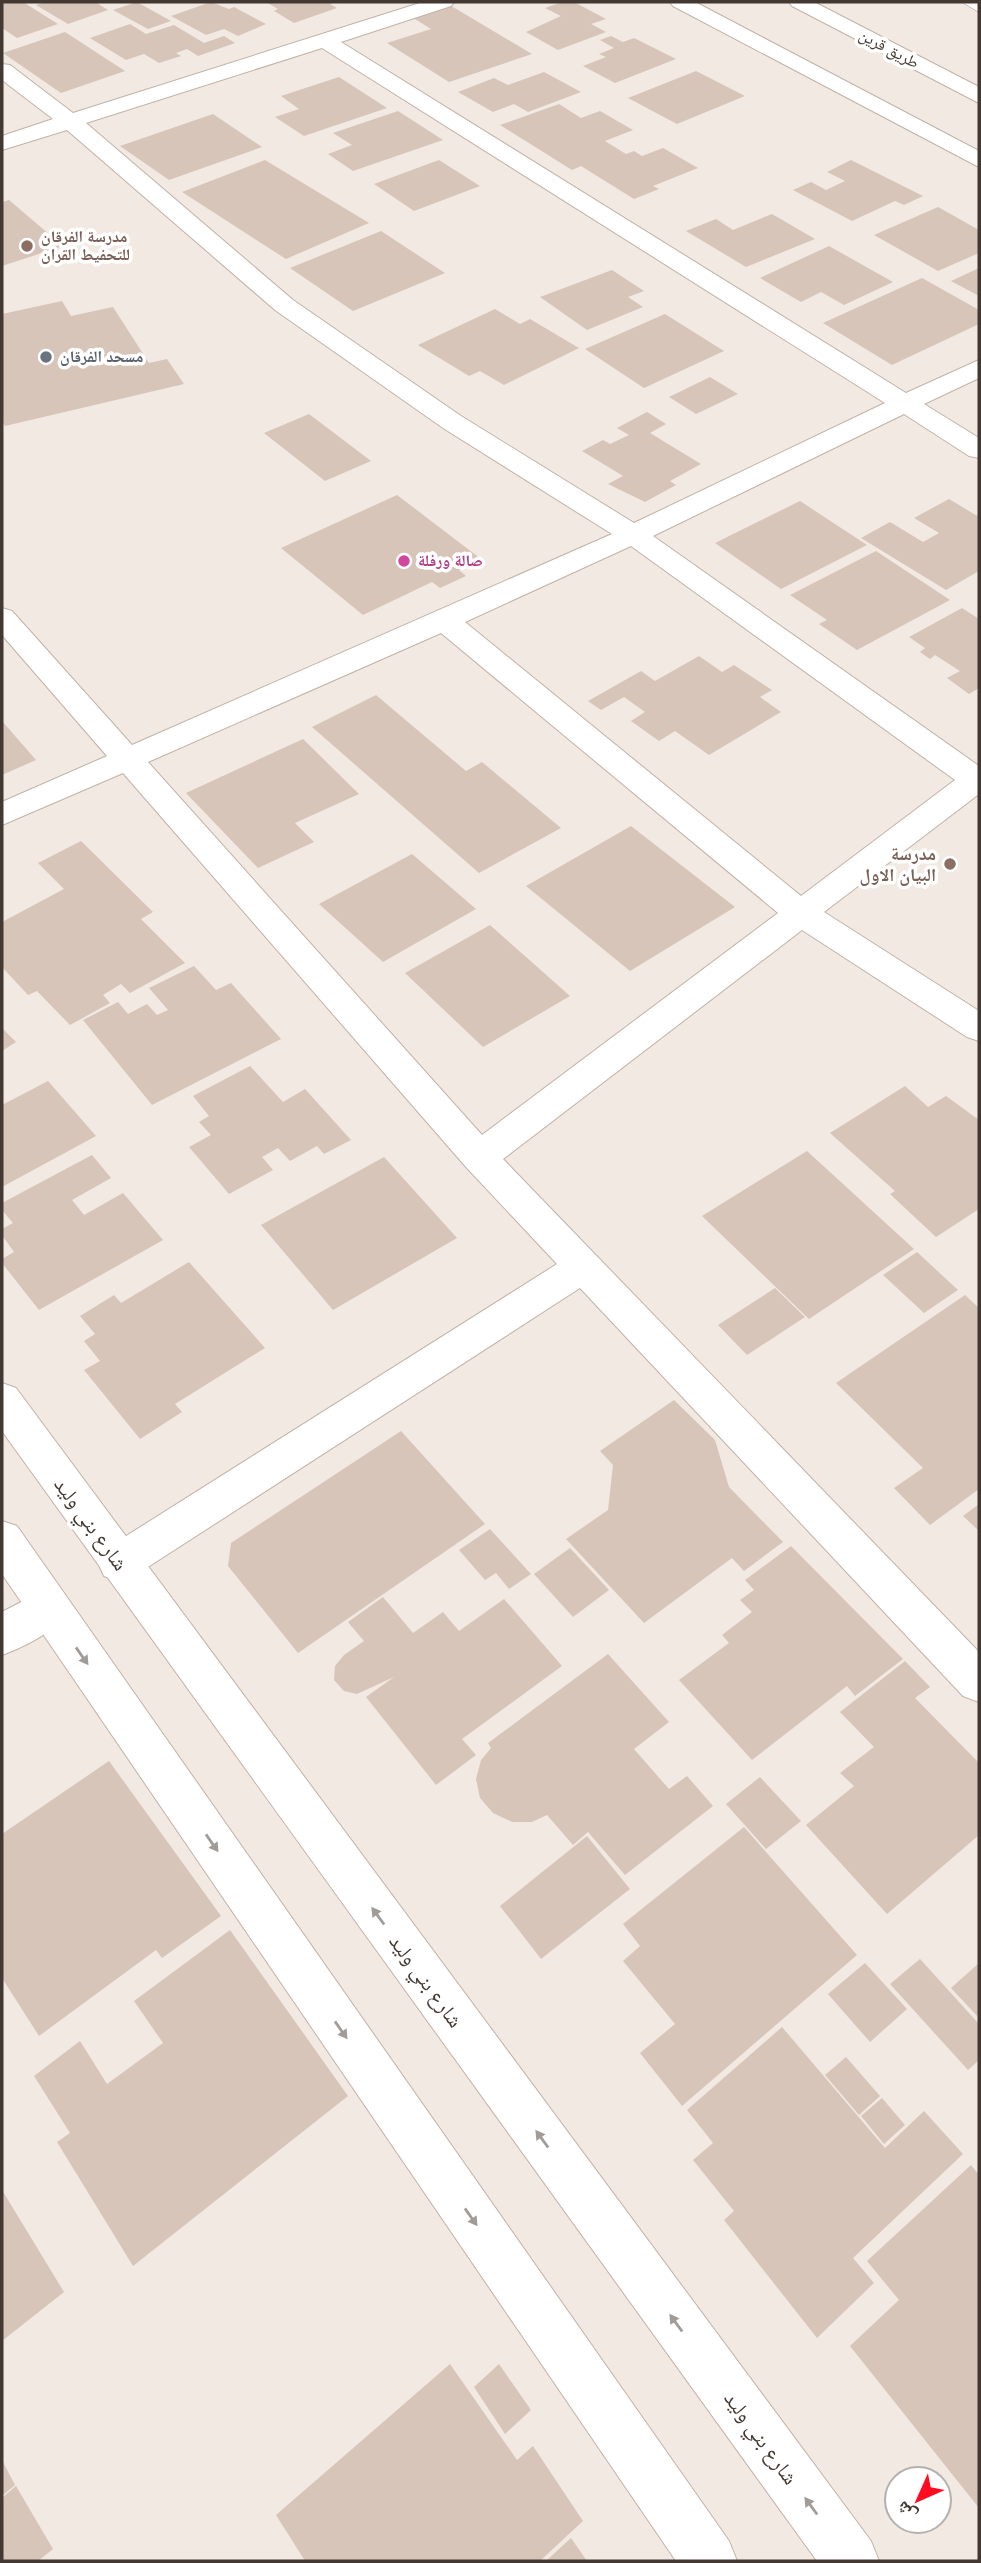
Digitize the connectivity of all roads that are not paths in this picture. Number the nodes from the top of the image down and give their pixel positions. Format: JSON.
{"nodes":[{"id":1,"x":444,"y":2,"type":"edge"},
{"id":2,"x":680,"y":2,"type":"edge"},
{"id":3,"x":799,"y":2,"type":"edge"},
{"id":4,"x":972,"y":2,"type":"edge"},
{"id":5,"x":979,"y":6,"type":"edge"},
{"id":6,"x":324,"y":40,"type":"junction"},
{"id":7,"x":2,"y":70,"type":"edge"},
{"id":8,"x":979,"y":96,"type":"edge"},
{"id":9,"x":70,"y":121,"type":"junction"},
{"id":10,"x":2,"y":143,"type":"edge"},
{"id":11,"x":979,"y":160,"type":"edge"},
{"id":12,"x":979,"y":368,"type":"edge"},
{"id":13,"x":904,"y":402,"type":"junction"},
{"id":14,"x":979,"y":450,"type":"edge"},
{"id":15,"x":632,"y":534,"type":"junction"},
{"id":16,"x":2,"y":617,"type":"edge"},
{"id":17,"x":445,"y":621,"type":"junction"},
{"id":18,"x":127,"y":757,"type":"junction"},
{"id":19,"x":978,"y":779,"type":"edge"},
{"id":20,"x":2,"y":814,"type":"edge"},
{"id":21,"x":802,"y":914,"type":"junction"},
{"id":22,"x":979,"y":1028,"type":"edge"},
{"id":23,"x":479,"y":1157,"type":"junction"},
{"id":24,"x":583,"y":1267,"type":"junction"},
{"id":25,"x":2,"y":1400,"type":"edge"},
{"id":26,"x":2,"y":1539,"type":"edge"},
{"id":27,"x":119,"y":1563,"type":"junction"},
{"id":28,"x":48,"y":1606,"type":"junction"},
{"id":29,"x":2,"y":1635,"type":"edge"},
{"id":30,"x":979,"y":1682,"type":"edge"},
{"id":31,"x":709,"y":2561,"type":"edge"},
{"id":32,"x":851,"y":2561,"type":"edge"}],
"edges":[{"from":1,"to":6,"type":"street"},
{"from":2,"to":11,"type":"street"},
{"from":3,"to":8,"type":"street","name":"طريق قرين"},
{"from":4,"to":5,"type":"lane"},
{"from":6,"to":9,"type":"street"},
{"from":6,"to":13,"type":"street"},
{"from":7,"to":9,"type":"street"},
{"from":9,"to":10,"type":"street"},
{"from":9,"to":15,"type":"street"},
{"from":12,"to":13,"type":"street"},
{"from":13,"to":14,"type":"street"},
{"from":13,"to":15,"type":"street"},
{"from":15,"to":17,"type":"street"},
{"from":15,"to":19,"type":"street"},
{"from":16,"to":18,"type":"street"},
{"from":17,"to":18,"type":"street"},
{"from":17,"to":21,"type":"street"},
{"from":18,"to":20,"type":"street"},
{"from":18,"to":23,"type":"street"},
{"from":19,"to":21,"type":"street"},
{"from":21,"to":22,"type":"street"},
{"from":21,"to":23,"type":"street"},
{"from":23,"to":24,"type":"street"},
{"from":24,"to":27,"type":"street"},
{"from":24,"to":30,"type":"street"},
{"from":25,"to":27,"type":"street","name":"شارع بني وليد"},
{"from":26,"to":28,"type":"street"},
{"from":32,"to":27,"type":"street","name":"شارع بني وليد","one_way":true},
{"from":28,"to":29,"type":"street"},
{"from":28,"to":31,"type":"street","one_way":true}]}
